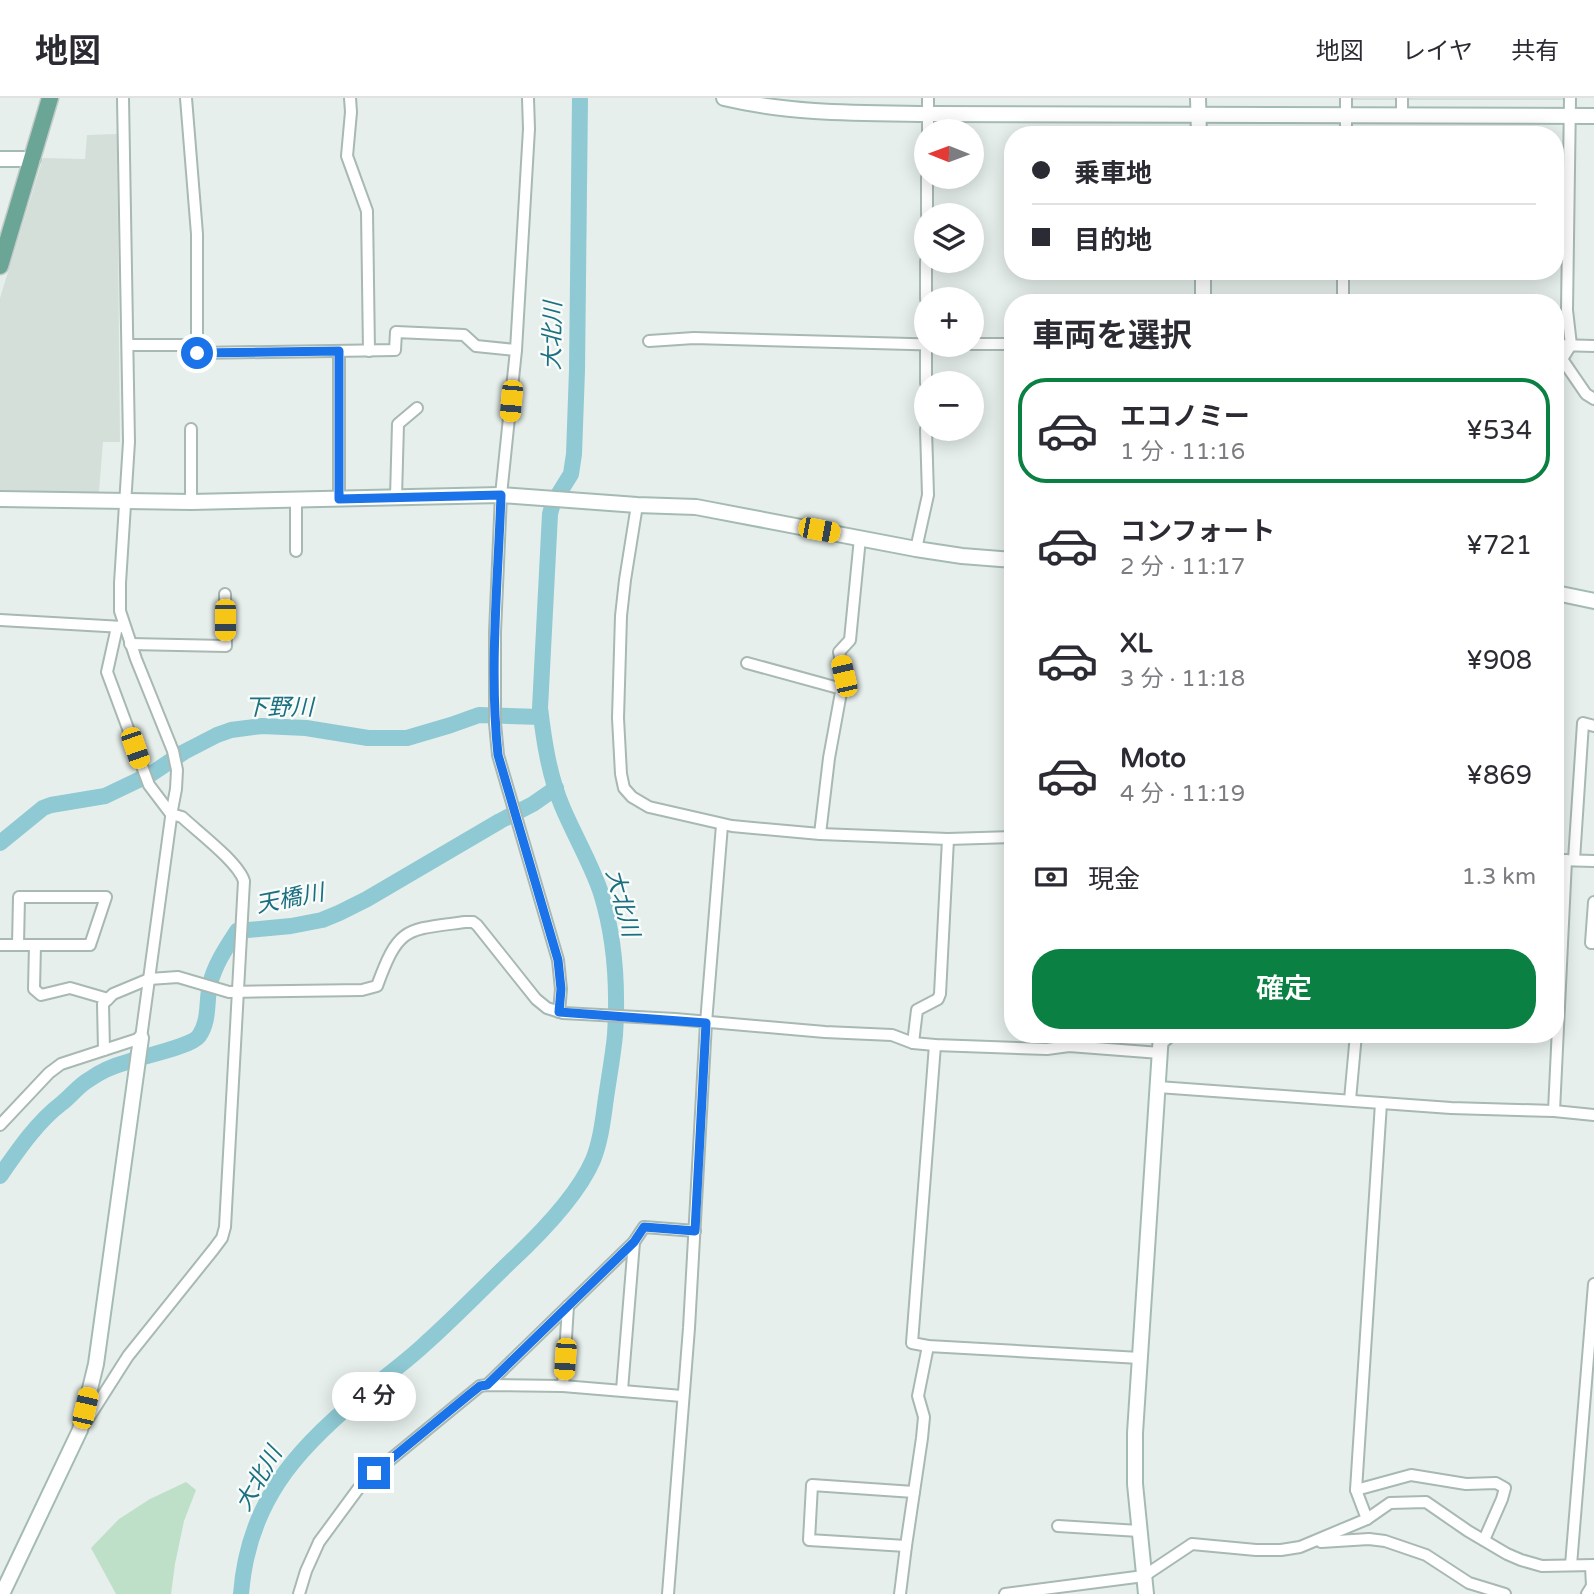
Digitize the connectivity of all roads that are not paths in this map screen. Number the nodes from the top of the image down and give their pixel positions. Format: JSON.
{"nodes":[{"id":1,"x":50,"y":98,"type":"edge"},
{"id":2,"x":123,"y":98,"type":"edge"},
{"id":3,"x":187,"y":98,"type":"edge"},
{"id":4,"x":350,"y":98,"type":"edge"},
{"id":5,"x":528,"y":98,"type":"edge"},
{"id":6,"x":724,"y":98,"type":"edge"},
{"id":7,"x":928,"y":98,"type":"edge"},
{"id":8,"x":1198,"y":98,"type":"edge"},
{"id":9,"x":1346,"y":98,"type":"edge"},
{"id":10,"x":1402,"y":98,"type":"edge"},
{"id":11,"x":1570,"y":98,"type":"edge"},
{"id":12,"x":928,"y":114,"type":"junction"},
{"id":13,"x":1198,"y":114,"type":"junction"},
{"id":14,"x":1346,"y":114,"type":"junction"},
{"id":15,"x":1402,"y":115,"type":"junction"},
{"id":16,"x":1570,"y":115,"type":"junction"},
{"id":17,"x":1594,"y":116,"type":"edge"},
{"id":18,"x":928,"y":119,"type":"edge"},
{"id":19,"x":1199,"y":126,"type":"edge"},
{"id":20,"x":1346,"y":126,"type":"edge"},
{"id":21,"x":0,"y":159,"type":"edge"},
{"id":22,"x":33,"y":159,"type":"junction"},
{"id":23,"x":6,"y":225,"type":"edge"},
{"id":24,"x":0,"y":266,"type":"edge"},
{"id":25,"x":649,"y":341,"type":"dead end"},
{"id":26,"x":984,"y":344,"type":"edge"},
{"id":27,"x":1004,"y":344,"type":"edge"},
{"id":28,"x":128,"y":345,"type":"junction"},
{"id":29,"x":197,"y":345,"type":"junction"},
{"id":30,"x":914,"y":345,"type":"edge"},
{"id":31,"x":1564,"y":345,"type":"edge"},
{"id":32,"x":1571,"y":345,"type":"junction"},
{"id":33,"x":1594,"y":346,"type":"edge"},
{"id":34,"x":516,"y":350,"type":"junction"},
{"id":35,"x":339,"y":351,"type":"junction"},
{"id":36,"x":369,"y":351,"type":"junction"},
{"id":37,"x":1564,"y":355,"type":"edge"},
{"id":38,"x":1564,"y":368,"type":"edge"},
{"id":39,"x":1594,"y":399,"type":"edge"},
{"id":40,"x":417,"y":408,"type":"dead end"},
{"id":41,"x":191,"y":429,"type":"dead end"},
{"id":42,"x":926,"y":441,"type":"edge"},
{"id":43,"x":505,"y":495,"type":"junction"},
{"id":44,"x":396,"y":497,"type":"junction"},
{"id":45,"x":0,"y":499,"type":"edge"},
{"id":46,"x":339,"y":499,"type":"junction"},
{"id":47,"x":125,"y":500,"type":"junction"},
{"id":48,"x":296,"y":500,"type":"junction"},
{"id":49,"x":191,"y":502,"type":"junction"},
{"id":50,"x":632,"y":504,"type":"junction"},
{"id":51,"x":860,"y":538,"type":"junction"},
{"id":52,"x":916,"y":549,"type":"junction"},
{"id":53,"x":296,"y":551,"type":"dead end"},
{"id":54,"x":1004,"y":559,"type":"edge"},
{"id":55,"x":225,"y":594,"type":"dead end"},
{"id":56,"x":1564,"y":595,"type":"edge"},
{"id":57,"x":1594,"y":601,"type":"edge"},
{"id":58,"x":0,"y":620,"type":"edge"},
{"id":59,"x":121,"y":627,"type":"junction"},
{"id":60,"x":131,"y":644,"type":"junction"},
{"id":61,"x":747,"y":663,"type":"dead end"},
{"id":62,"x":842,"y":689,"type":"junction"},
{"id":63,"x":1594,"y":726,"type":"edge"},
{"id":64,"x":171,"y":814,"type":"junction"},
{"id":65,"x":722,"y":825,"type":"junction"},
{"id":66,"x":820,"y":834,"type":"junction"},
{"id":67,"x":1004,"y":837,"type":"edge"},
{"id":68,"x":948,"y":839,"type":"junction"},
{"id":69,"x":1565,"y":860,"type":"edge"},
{"id":70,"x":1594,"y":861,"type":"edge"},
{"id":71,"x":1564,"y":881,"type":"edge"},
{"id":72,"x":1594,"y":902,"type":"edge"},
{"id":73,"x":1594,"y":943,"type":"edge"},
{"id":74,"x":0,"y":945,"type":"edge"},
{"id":75,"x":18,"y":945,"type":"junction"},
{"id":76,"x":35,"y":945,"type":"junction"},
{"id":77,"x":149,"y":979,"type":"junction"},
{"id":78,"x":239,"y":992,"type":"junction"},
{"id":79,"x":108,"y":999,"type":"junction"},
{"id":80,"x":561,"y":1012,"type":"junction"},
{"id":81,"x":706,"y":1023,"type":"junction"},
{"id":82,"x":141,"y":1038,"type":"junction"},
{"id":83,"x":913,"y":1043,"type":"junction"},
{"id":84,"x":1355,"y":1043,"type":"edge"},
{"id":85,"x":1556,"y":1043,"type":"edge"},
{"id":86,"x":1161,"y":1044,"type":"edge"},
{"id":87,"x":935,"y":1045,"type":"junction"},
{"id":88,"x":104,"y":1050,"type":"junction"},
{"id":89,"x":1158,"y":1087,"type":"junction"},
{"id":90,"x":1350,"y":1100,"type":"junction"},
{"id":91,"x":1381,"y":1102,"type":"junction"},
{"id":92,"x":1553,"y":1111,"type":"junction"},
{"id":93,"x":1594,"y":1115,"type":"edge"},
{"id":94,"x":0,"y":1125,"type":"edge"},
{"id":95,"x":695,"y":1231,"type":"junction"},
{"id":96,"x":634,"y":1242,"type":"junction"},
{"id":97,"x":1594,"y":1284,"type":"edge"},
{"id":98,"x":568,"y":1306,"type":"junction"},
{"id":99,"x":928,"y":1346,"type":"junction"},
{"id":100,"x":1140,"y":1358,"type":"junction"},
{"id":101,"x":487,"y":1385,"type":"junction"},
{"id":102,"x":563,"y":1386,"type":"junction"},
{"id":103,"x":622,"y":1390,"type":"junction"},
{"id":104,"x":682,"y":1396,"type":"junction"},
{"id":105,"x":80,"y":1430,"type":"junction"},
{"id":106,"x":1356,"y":1490,"type":"junction"},
{"id":107,"x":914,"y":1492,"type":"junction"},
{"id":108,"x":1367,"y":1519,"type":"junction"},
{"id":109,"x":1058,"y":1526,"type":"dead end"},
{"id":110,"x":1139,"y":1531,"type":"junction"},
{"id":111,"x":1484,"y":1540,"type":"junction"},
{"id":112,"x":1314,"y":1542,"type":"junction"},
{"id":113,"x":906,"y":1546,"type":"junction"},
{"id":114,"x":1571,"y":1565,"type":"junction"},
{"id":115,"x":1593,"y":1565,"type":"edge"},
{"id":116,"x":1144,"y":1577,"type":"junction"},
{"id":117,"x":2,"y":1594,"type":"edge"},
{"id":118,"x":299,"y":1594,"type":"edge"},
{"id":119,"x":668,"y":1594,"type":"edge"},
{"id":120,"x":900,"y":1594,"type":"edge"},
{"id":121,"x":1005,"y":1594,"type":"edge"},
{"id":122,"x":1146,"y":1594,"type":"edge"},
{"id":123,"x":1505,"y":1594,"type":"edge"},
{"id":124,"x":1587,"y":1594,"type":"edge"}],
"edges":[{"from":1,"to":22,"type":"main road"},
{"from":2,"to":28,"type":"street"},
{"from":3,"to":29,"type":"street"},
{"from":4,"to":36,"type":"street"},
{"from":5,"to":34,"type":"street"},
{"from":6,"to":12,"type":"street"},
{"from":7,"to":12,"type":"street"},
{"from":8,"to":13,"type":"street"},
{"from":9,"to":14,"type":"street"},
{"from":10,"to":15,"type":"street"},
{"from":11,"to":16,"type":"street"},
{"from":12,"to":13,"type":"street"},
{"from":12,"to":18,"type":"street"},
{"from":13,"to":14,"type":"street"},
{"from":13,"to":19,"type":"street"},
{"from":14,"to":15,"type":"street"},
{"from":14,"to":20,"type":"street"},
{"from":15,"to":16,"type":"street"},
{"from":16,"to":17,"type":"street"},
{"from":16,"to":32,"type":"street"},
{"from":21,"to":22,"type":"street"},
{"from":22,"to":23,"type":"main road"},
{"from":23,"to":24,"type":"main road"},
{"from":25,"to":30,"type":"street"},
{"from":26,"to":27,"type":"street"},
{"from":28,"to":29,"type":"street"},
{"from":28,"to":47,"type":"street"},
{"from":29,"to":35,"type":"street"},
{"from":31,"to":32,"type":"street"},
{"from":32,"to":33,"type":"street"},
{"from":32,"to":37,"type":"street"},
{"from":34,"to":36,"type":"street"},
{"from":34,"to":43,"type":"street"},
{"from":35,"to":36,"type":"street"},
{"from":35,"to":46,"type":"street"},
{"from":38,"to":39,"type":"street"},
{"from":40,"to":44,"type":"street"},
{"from":41,"to":49,"type":"street"},
{"from":42,"to":52,"type":"street"},
{"from":43,"to":44,"type":"street"},
{"from":43,"to":50,"type":"street"},
{"from":43,"to":80,"type":"street"},
{"from":44,"to":46,"type":"street"},
{"from":45,"to":47,"type":"street"},
{"from":46,"to":48,"type":"street"},
{"from":47,"to":49,"type":"street"},
{"from":47,"to":59,"type":"street"},
{"from":48,"to":49,"type":"street"},
{"from":48,"to":53,"type":"street"},
{"from":50,"to":51,"type":"street"},
{"from":50,"to":65,"type":"street"},
{"from":51,"to":52,"type":"street"},
{"from":51,"to":62,"type":"street"},
{"from":52,"to":54,"type":"street"},
{"from":55,"to":60,"type":"street"},
{"from":56,"to":57,"type":"street"},
{"from":58,"to":59,"type":"street"},
{"from":59,"to":60,"type":"street"},
{"from":59,"to":64,"type":"street"},
{"from":60,"to":64,"type":"street"},
{"from":61,"to":62,"type":"street"},
{"from":62,"to":66,"type":"street"},
{"from":63,"to":69,"type":"street"},
{"from":64,"to":77,"type":"street"},
{"from":64,"to":78,"type":"street"},
{"from":65,"to":66,"type":"street"},
{"from":65,"to":81,"type":"street"},
{"from":66,"to":68,"type":"street"},
{"from":67,"to":68,"type":"street"},
{"from":68,"to":83,"type":"street"},
{"from":69,"to":70,"type":"street"},
{"from":69,"to":71,"type":"street"},
{"from":72,"to":73,"type":"street"},
{"from":74,"to":75,"type":"street"},
{"from":75,"to":76,"type":"street"},
{"from":75,"to":76,"type":"street"},
{"from":76,"to":79,"type":"street"},
{"from":77,"to":78,"type":"street"},
{"from":77,"to":79,"type":"street"},
{"from":77,"to":82,"type":"street"},
{"from":78,"to":80,"type":"street"},
{"from":78,"to":105,"type":"street"},
{"from":79,"to":88,"type":"street"},
{"from":80,"to":81,"type":"street"},
{"from":81,"to":83,"type":"street"},
{"from":81,"to":95,"type":"street"},
{"from":82,"to":88,"type":"street"},
{"from":82,"to":105,"type":"street"},
{"from":83,"to":87,"type":"street"},
{"from":84,"to":90,"type":"street"},
{"from":85,"to":92,"type":"street"},
{"from":86,"to":87,"type":"street"},
{"from":86,"to":89,"type":"street"},
{"from":87,"to":99,"type":"street"},
{"from":88,"to":94,"type":"street"},
{"from":89,"to":90,"type":"street"},
{"from":89,"to":100,"type":"street"},
{"from":90,"to":91,"type":"street"},
{"from":91,"to":92,"type":"street"},
{"from":91,"to":106,"type":"street"},
{"from":92,"to":93,"type":"street"},
{"from":95,"to":96,"type":"street"},
{"from":95,"to":104,"type":"street"},
{"from":96,"to":98,"type":"street"},
{"from":96,"to":103,"type":"street"},
{"from":97,"to":114,"type":"street"},
{"from":98,"to":101,"type":"street"},
{"from":98,"to":102,"type":"street"},
{"from":99,"to":100,"type":"street"},
{"from":99,"to":107,"type":"street"},
{"from":100,"to":110,"type":"street"},
{"from":101,"to":102,"type":"street"},
{"from":101,"to":118,"type":"street"},
{"from":102,"to":103,"type":"street"},
{"from":103,"to":104,"type":"street"},
{"from":104,"to":119,"type":"street"},
{"from":105,"to":117,"type":"street"},
{"from":106,"to":108,"type":"street"},
{"from":106,"to":111,"type":"street"},
{"from":107,"to":113,"type":"street"},
{"from":107,"to":113,"type":"street"},
{"from":108,"to":111,"type":"street"},
{"from":108,"to":112,"type":"street"},
{"from":109,"to":110,"type":"street"},
{"from":110,"to":116,"type":"street"},
{"from":111,"to":114,"type":"street"},
{"from":112,"to":116,"type":"street"},
{"from":112,"to":123,"type":"street"},
{"from":113,"to":120,"type":"street"},
{"from":114,"to":115,"type":"street"},
{"from":115,"to":124,"type":"street"},
{"from":116,"to":121,"type":"street"},
{"from":116,"to":122,"type":"street"}]}
